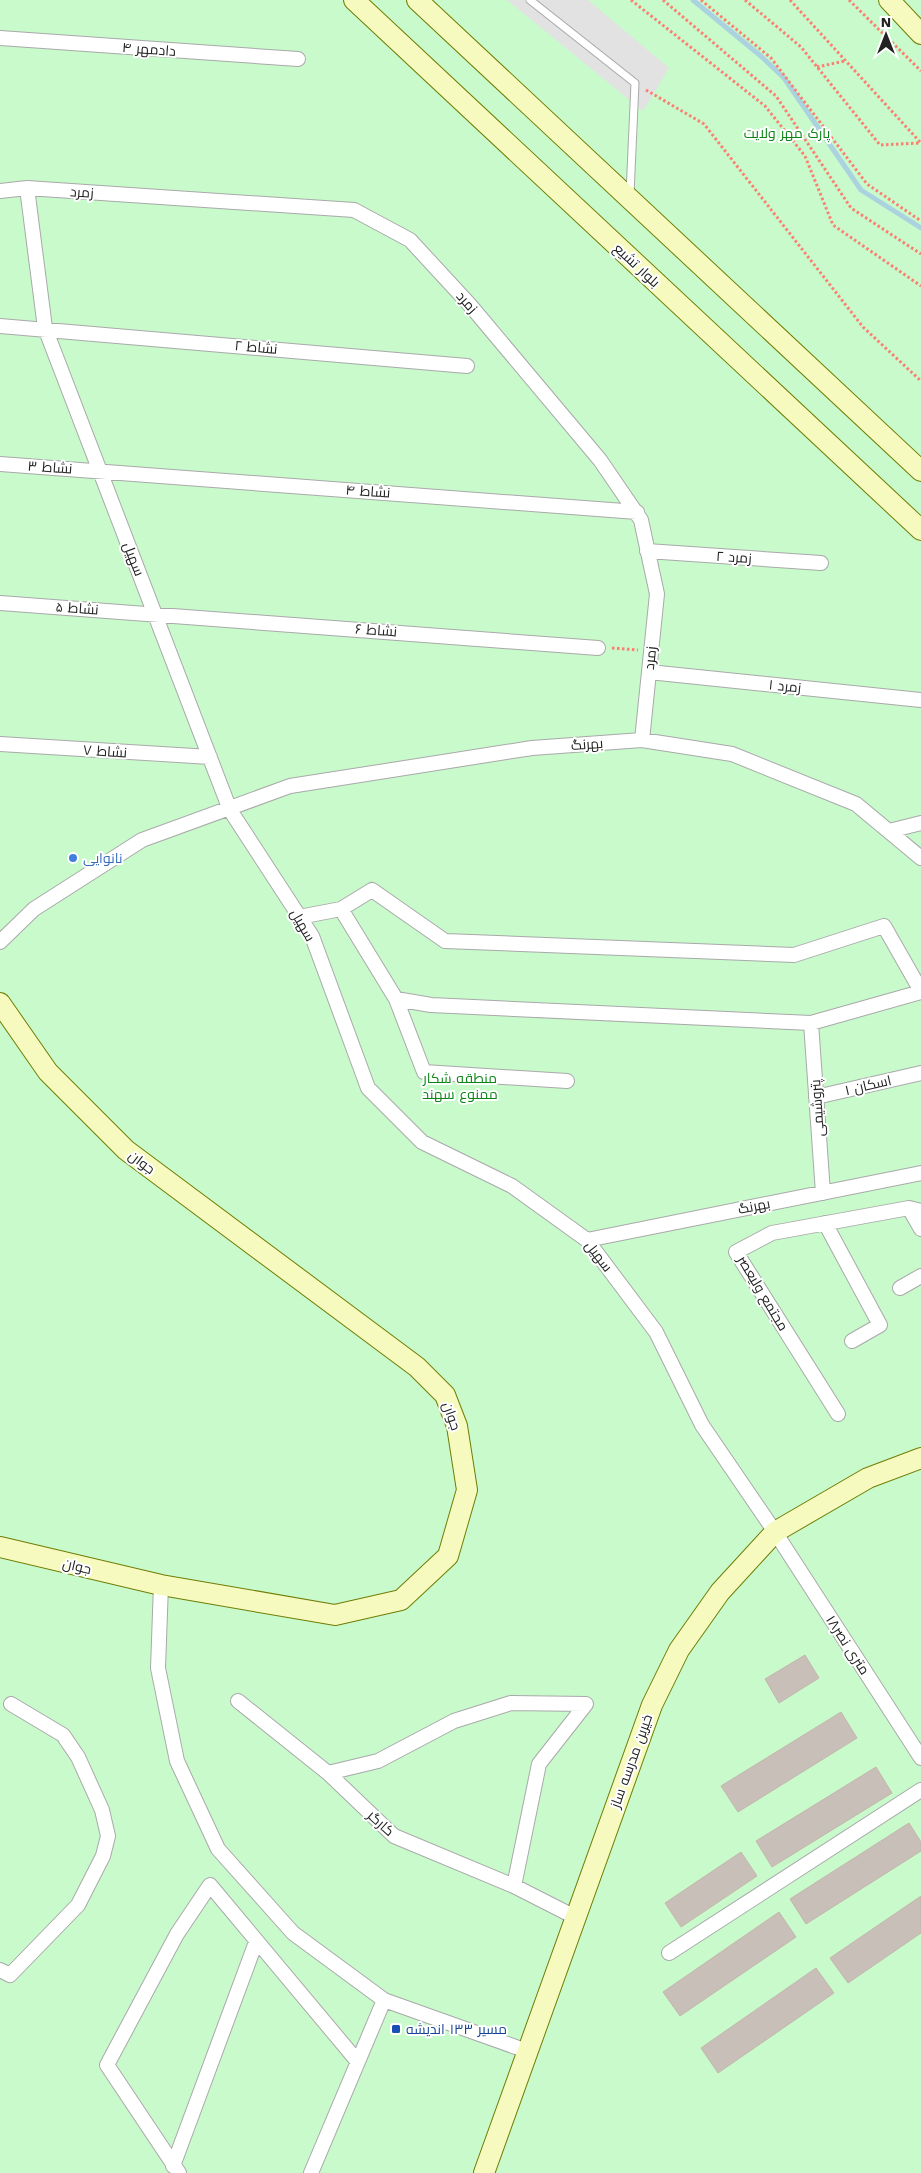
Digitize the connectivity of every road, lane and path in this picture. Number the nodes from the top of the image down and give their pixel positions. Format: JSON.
{"nodes":[{"id":1,"x":354,"y":0,"type":"edge"},
{"id":2,"x":417,"y":0,"type":"edge"},
{"id":3,"x":530,"y":0,"type":"edge"},
{"id":4,"x":631,"y":0,"type":"edge"},
{"id":5,"x":662,"y":0,"type":"edge"},
{"id":6,"x":701,"y":0,"type":"edge"},
{"id":7,"x":745,"y":0,"type":"edge"},
{"id":8,"x":790,"y":0,"type":"edge"},
{"id":9,"x":849,"y":0,"type":"edge"},
{"id":10,"x":889,"y":0,"type":"edge"},
{"id":11,"x":921,"y":34,"type":"edge"},
{"id":12,"x":0,"y":38,"type":"edge"},
{"id":13,"x":298,"y":58,"type":"dead end"},
{"id":14,"x":846,"y":61,"type":"junction"},
{"id":15,"x":817,"y":67,"type":"junction"},
{"id":16,"x":921,"y":71,"type":"edge"},
{"id":17,"x":634,"y":83,"type":"junction"},
{"id":18,"x":920,"y":142,"type":"edge"},
{"id":19,"x":27,"y":188,"type":"junction"},
{"id":20,"x":0,"y":190,"type":"edge"},
{"id":21,"x":630,"y":199,"type":"junction"},
{"id":22,"x":921,"y":221,"type":"edge"},
{"id":23,"x":921,"y":254,"type":"edge"},
{"id":24,"x":921,"y":286,"type":"edge"},
{"id":25,"x":0,"y":326,"type":"edge"},
{"id":26,"x":45,"y":328,"type":"junction"},
{"id":27,"x":467,"y":366,"type":"dead end"},
{"id":28,"x":921,"y":381,"type":"edge"},
{"id":29,"x":0,"y":464,"type":"edge"},
{"id":30,"x":100,"y":470,"type":"junction"},
{"id":31,"x":921,"y":471,"type":"edge"},
{"id":32,"x":637,"y":512,"type":"junction"},
{"id":33,"x":921,"y":530,"type":"edge"},
{"id":34,"x":648,"y":550,"type":"junction"},
{"id":35,"x":821,"y":562,"type":"dead end"},
{"id":36,"x":0,"y":603,"type":"edge"},
{"id":37,"x":154,"y":613,"type":"junction"},
{"id":38,"x":598,"y":648,"type":"joint"},
{"id":39,"x":651,"y":651,"type":"junction"},
{"id":40,"x":649,"y":672,"type":"junction"},
{"id":41,"x":921,"y":700,"type":"edge"},
{"id":42,"x":642,"y":740,"type":"junction"},
{"id":43,"x":0,"y":744,"type":"edge"},
{"id":44,"x":210,"y":757,"type":"junction"},
{"id":45,"x":230,"y":810,"type":"junction"},
{"id":46,"x":921,"y":823,"type":"edge"},
{"id":47,"x":889,"y":831,"type":"junction"},
{"id":48,"x":921,"y":858,"type":"edge"},
{"id":49,"x":341,"y":909,"type":"junction"},
{"id":50,"x":299,"y":917,"type":"junction"},
{"id":51,"x":0,"y":942,"type":"edge"},
{"id":52,"x":921,"y":991,"type":"edge"},
{"id":53,"x":396,"y":999,"type":"junction"},
{"id":54,"x":0,"y":1003,"type":"edge"},
{"id":55,"x":811,"y":1024,"type":"junction"},
{"id":56,"x":921,"y":1073,"type":"edge"},
{"id":57,"x":567,"y":1082,"type":"dead end"},
{"id":58,"x":816,"y":1097,"type":"junction"},
{"id":59,"x":921,"y":1173,"type":"edge"},
{"id":60,"x":823,"y":1192,"type":"junction"},
{"id":61,"x":915,"y":1209,"type":"edge"},
{"id":62,"x":825,"y":1223,"type":"junction"},
{"id":63,"x":921,"y":1230,"type":"edge"},
{"id":64,"x":587,"y":1240,"type":"junction"},
{"id":65,"x":921,"y":1276,"type":"edge"},
{"id":66,"x":900,"y":1288,"type":"dead end"},
{"id":67,"x":852,"y":1341,"type":"dead end"},
{"id":68,"x":838,"y":1414,"type":"dead end"},
{"id":69,"x":921,"y":1458,"type":"edge"},
{"id":70,"x":775,"y":1532,"type":"junction"},
{"id":71,"x":0,"y":1547,"type":"edge"},
{"id":72,"x":161,"y":1586,"type":"junction"},
{"id":73,"x":238,"y":1701,"type":"dead end"},
{"id":74,"x":11,"y":1704,"type":"dead end"},
{"id":75,"x":921,"y":1758,"type":"edge"},
{"id":76,"x":328,"y":1773,"type":"junction"},
{"id":77,"x":921,"y":1790,"type":"edge"},
{"id":78,"x":514,"y":1886,"type":"junction"},
{"id":79,"x":575,"y":1917,"type":"junction"},
{"id":80,"x":256,"y":1942,"type":"junction"},
{"id":81,"x":669,"y":1953,"type":"dead end"},
{"id":82,"x":0,"y":1970,"type":"edge"},
{"id":83,"x":384,"y":2000,"type":"junction"},
{"id":84,"x":528,"y":2051,"type":"junction"},
{"id":85,"x":358,"y":2062,"type":"junction"},
{"id":86,"x":176,"y":2169,"type":"edge"},
{"id":87,"x":311,"y":2173,"type":"edge"},
{"id":88,"x":484,"y":2173,"type":"edge"}],
"edges":[{"from":1,"to":33,"type":"street","name":"بلوار تشیع"},
{"from":2,"to":21,"type":"street"},
{"from":3,"to":17,"type":"lane"},
{"from":4,"to":24,"type":"path"},
{"from":5,"to":23,"type":"path"},
{"from":6,"to":22,"type":"path"},
{"from":7,"to":15,"type":"path"},
{"from":8,"to":14,"type":"path"},
{"from":9,"to":16,"type":"path"},
{"from":10,"to":11,"type":"street"},
{"from":12,"to":13,"type":"street","name":"دادمهر ۴"},
{"from":14,"to":15,"type":"path"},
{"from":14,"to":18,"type":"path"},
{"from":15,"to":18,"type":"path"},
{"from":17,"to":21,"type":"lane"},
{"from":17,"to":28,"type":"path"},
{"from":19,"to":20,"type":"street","name":"زمرد"},
{"from":19,"to":26,"type":"street","name":"سهیل"},
{"from":19,"to":32,"type":"street","name":"زمرد"},
{"from":21,"to":31,"type":"street"},
{"from":25,"to":26,"type":"street","name":"نشاط ۲"},
{"from":26,"to":27,"type":"street","name":"نشاط ۲"},
{"from":26,"to":30,"type":"street","name":"سهیل"},
{"from":29,"to":30,"type":"street","name":"نشاط ۳"},
{"from":30,"to":32,"type":"street","name":"نشاط ۴"},
{"from":30,"to":37,"type":"street","name":"سهیل"},
{"from":32,"to":34,"type":"street","name":"زمرد"},
{"from":34,"to":35,"type":"street","name":"زمرد ۲"},
{"from":34,"to":39,"type":"street","name":"زمرد"},
{"from":36,"to":37,"type":"street","name":"نشاط ۵"},
{"from":37,"to":38,"type":"street","name":"نشاط ۶"},
{"from":37,"to":44,"type":"street","name":"سهیل"},
{"from":38,"to":39,"type":"path"},
{"from":39,"to":40,"type":"street","name":"زمرد"},
{"from":40,"to":41,"type":"street","name":"زمرد ۱"},
{"from":40,"to":42,"type":"street","name":"زمرد"},
{"from":42,"to":45,"type":"street","name":"بهرنگ"},
{"from":42,"to":47,"type":"street","name":"بهرنگ"},
{"from":43,"to":44,"type":"street","name":"نشاط ۷"},
{"from":44,"to":45,"type":"street","name":"سهیل"},
{"from":45,"to":50,"type":"street","name":"سهیل"},
{"from":45,"to":51,"type":"street","name":"بهرنگ"},
{"from":46,"to":47,"type":"street"},
{"from":47,"to":48,"type":"street","name":"بهرنگ"},
{"from":49,"to":50,"type":"street"},
{"from":49,"to":52,"type":"street"},
{"from":49,"to":53,"type":"street"},
{"from":50,"to":64,"type":"street","name":"سهیل"},
{"from":52,"to":55,"type":"street"},
{"from":53,"to":55,"type":"street"},
{"from":53,"to":57,"type":"street"},
{"from":54,"to":72,"type":"street","name":"جوان"},
{"from":55,"to":58,"type":"street","name":"پتروشیمی"},
{"from":56,"to":58,"type":"street","name":"اسکان ۱"},
{"from":58,"to":60,"type":"street","name":"پتروشیمی"},
{"from":59,"to":60,"type":"street","name":"بهرنگ"},
{"from":60,"to":64,"type":"street","name":"بهرنگ"},
{"from":61,"to":62,"type":"street","name":"مجتمع ولیعصر"},
{"from":61,"to":63,"type":"street"},
{"from":62,"to":67,"type":"street"},
{"from":62,"to":68,"type":"street","name":"مجتمع ولیعصر"},
{"from":64,"to":70,"type":"street","name":"سهیل"},
{"from":65,"to":66,"type":"street"},
{"from":69,"to":70,"type":"street","name":"خیرین مدرسه ساز"},
{"from":70,"to":75,"type":"street","name":"۱۸متری نصر"},
{"from":70,"to":79,"type":"street","name":"خیرین مدرسه ساز"},
{"from":71,"to":72,"type":"street","name":"جوان"},
{"from":72,"to":83,"type":"street"},
{"from":73,"to":76,"type":"street","name":"کارگر"},
{"from":74,"to":82,"type":"street"},
{"from":76,"to":78,"type":"street","name":"کارگر"},
{"from":76,"to":78,"type":"street"},
{"from":77,"to":81,"type":"street"},
{"from":78,"to":79,"type":"street","name":"کارگر"},
{"from":79,"to":84,"type":"street","name":"خیرین مدرسه ساز"},
{"from":80,"to":85,"type":"street"},
{"from":80,"to":86,"type":"street"},
{"from":80,"to":86,"type":"street"},
{"from":83,"to":84,"type":"street"},
{"from":83,"to":85,"type":"street"},
{"from":84,"to":88,"type":"street","name":"خیرین مدرسه ساز"},
{"from":85,"to":87,"type":"street"}]}
